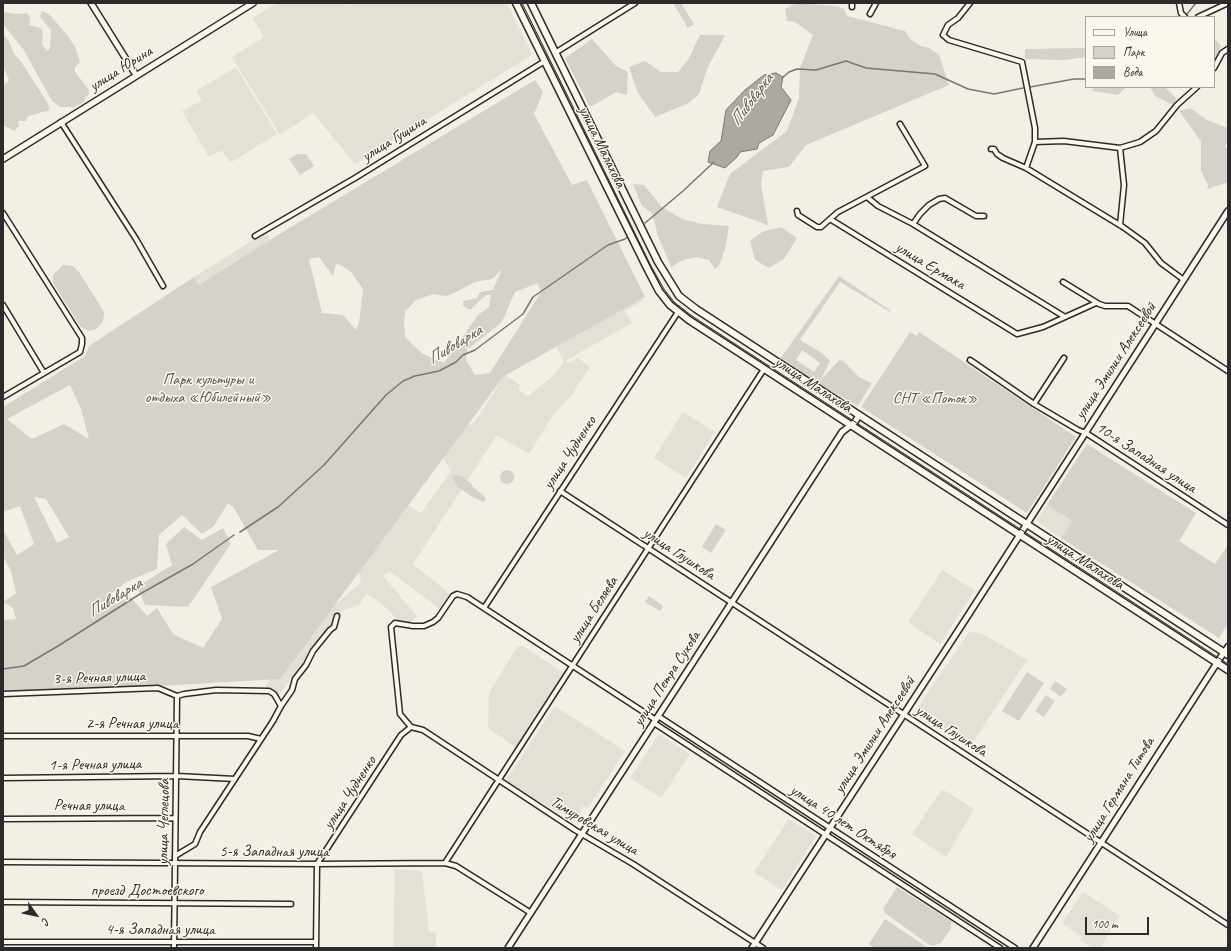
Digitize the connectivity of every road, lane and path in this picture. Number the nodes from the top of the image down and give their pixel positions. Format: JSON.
{"nodes":[{"id":1,"x":91,"y":3,"type":"edge"},
{"id":2,"x":253,"y":3,"type":"edge"},
{"id":3,"x":516,"y":3,"type":"edge"},
{"id":4,"x":531,"y":3,"type":"edge"},
{"id":5,"x":635,"y":3,"type":"edge"},
{"id":6,"x":876,"y":3,"type":"edge"},
{"id":7,"x":970,"y":3,"type":"edge"},
{"id":8,"x":1179,"y":3,"type":"edge"},
{"id":9,"x":1228,"y":3,"type":"edge"},
{"id":10,"x":870,"y":14,"type":"dead end"},
{"id":11,"x":1184,"y":16,"type":"edge"},
{"id":12,"x":1200,"y":16,"type":"edge"},
{"id":13,"x":1228,"y":49,"type":"edge"},
{"id":14,"x":555,"y":53,"type":"junction"},
{"id":15,"x":545,"y":61,"type":"junction"},
{"id":16,"x":1215,"y":66,"type":"edge"},
{"id":17,"x":136,"y":75,"type":"junction"},
{"id":18,"x":1196,"y":88,"type":"edge"},
{"id":19,"x":61,"y":122,"type":"junction"},
{"id":20,"x":900,"y":124,"type":"dead end"},
{"id":21,"x":1035,"y":142,"type":"junction"},
{"id":22,"x":1120,"y":148,"type":"junction"},
{"id":23,"x":990,"y":149,"type":"dead end"},
{"id":24,"x":3,"y":159,"type":"edge"},
{"id":25,"x":1026,"y":168,"type":"junction"},
{"id":26,"x":867,"y":197,"type":"junction"},
{"id":27,"x":797,"y":211,"type":"dead end"},
{"id":28,"x":1228,"y":211,"type":"edge"},
{"id":29,"x":3,"y":213,"type":"edge"},
{"id":30,"x":984,"y":216,"type":"dead end"},
{"id":31,"x":830,"y":220,"type":"junction"},
{"id":32,"x":913,"y":224,"type":"junction"},
{"id":33,"x":1120,"y":225,"type":"junction"},
{"id":34,"x":255,"y":236,"type":"dead end"},
{"id":35,"x":1184,"y":280,"type":"junction"},
{"id":36,"x":1063,"y":282,"type":"dead end"},
{"id":37,"x":163,"y":286,"type":"dead end"},
{"id":38,"x":1096,"y":303,"type":"junction"},
{"id":39,"x":3,"y":305,"type":"edge"},
{"id":40,"x":678,"y":312,"type":"junction"},
{"id":41,"x":1065,"y":317,"type":"junction"},
{"id":42,"x":1155,"y":324,"type":"junction"},
{"id":43,"x":1064,"y":358,"type":"dead end"},
{"id":44,"x":970,"y":360,"type":"dead end"},
{"id":45,"x":764,"y":369,"type":"junction"},
{"id":46,"x":1228,"y":371,"type":"edge"},
{"id":47,"x":44,"y":373,"type":"junction"},
{"id":48,"x":4,"y":395,"type":"edge"},
{"id":49,"x":1034,"y":404,"type":"junction"},
{"id":50,"x":859,"y":415,"type":"junction"},
{"id":51,"x":850,"y":426,"type":"junction"},
{"id":52,"x":1086,"y":433,"type":"junction"},
{"id":53,"x":560,"y":491,"type":"junction"},
{"id":54,"x":1027,"y":524,"type":"junction"},
{"id":55,"x":1228,"y":526,"type":"edge"},
{"id":56,"x":1020,"y":535,"type":"junction"},
{"id":57,"x":648,"y":548,"type":"junction"},
{"id":58,"x":732,"y":603,"type":"junction"},
{"id":59,"x":484,"y":608,"type":"junction"},
{"id":60,"x":337,"y":616,"type":"dead end"},
{"id":61,"x":1228,"y":646,"type":"edge"},
{"id":62,"x":1226,"y":654,"type":"edge"},
{"id":63,"x":1217,"y":663,"type":"junction"},
{"id":64,"x":573,"y":665,"type":"junction"},
{"id":65,"x":1228,"y":670,"type":"edge"},
{"id":66,"x":3,"y":694,"type":"edge"},
{"id":67,"x":177,"y":696,"type":"junction"},
{"id":68,"x":281,"y":706,"type":"junction"},
{"id":69,"x":904,"y":714,"type":"junction"},
{"id":70,"x":656,"y":720,"type":"junction"},
{"id":71,"x":411,"y":727,"type":"junction"},
{"id":72,"x":3,"y":736,"type":"edge"},
{"id":73,"x":177,"y":736,"type":"junction"},
{"id":74,"x":261,"y":739,"type":"junction"},
{"id":75,"x":177,"y":776,"type":"junction"},
{"id":76,"x":3,"y":778,"type":"edge"},
{"id":77,"x":235,"y":779,"type":"junction"},
{"id":78,"x":498,"y":781,"type":"junction"},
{"id":79,"x":175,"y":818,"type":"junction"},
{"id":80,"x":3,"y":819,"type":"edge"},
{"id":81,"x":830,"y":828,"type":"junction"},
{"id":82,"x":582,"y":834,"type":"junction"},
{"id":83,"x":825,"y":835,"type":"junction"},
{"id":84,"x":1101,"y":842,"type":"junction"},
{"id":85,"x":174,"y":856,"type":"junction"},
{"id":86,"x":3,"y":862,"type":"edge"},
{"id":87,"x":445,"y":863,"type":"junction"},
{"id":88,"x":175,"y":864,"type":"junction"},
{"id":89,"x":317,"y":864,"type":"junction"},
{"id":90,"x":3,"y":902,"type":"edge"},
{"id":91,"x":174,"y":903,"type":"junction"},
{"id":92,"x":292,"y":904,"type":"dead end"},
{"id":93,"x":531,"y":913,"type":"junction"},
{"id":94,"x":1228,"y":925,"type":"edge"},
{"id":95,"x":3,"y":942,"type":"edge"},
{"id":96,"x":174,"y":942,"type":"junction"},
{"id":97,"x":316,"y":942,"type":"junction"},
{"id":98,"x":755,"y":943,"type":"junction"},
{"id":99,"x":174,"y":948,"type":"edge"},
{"id":100,"x":316,"y":948,"type":"edge"},
{"id":101,"x":508,"y":948,"type":"edge"},
{"id":102,"x":752,"y":948,"type":"edge"},
{"id":103,"x":763,"y":948,"type":"edge"},
{"id":104,"x":1000,"y":948,"type":"edge"},
{"id":105,"x":1015,"y":948,"type":"edge"},
{"id":106,"x":1033,"y":948,"type":"edge"}],
"edges":[{"from":1,"to":17,"type":"street"},
{"from":2,"to":17,"type":"main road","name":"улица Юрина"},
{"from":3,"to":15,"type":"main road","name":"улица Малахова"},
{"from":4,"to":14,"type":"main road","name":"улица Малахова"},
{"from":5,"to":14,"type":"street"},
{"from":6,"to":10,"type":"street"},
{"from":7,"to":21,"type":"street"},
{"from":8,"to":11,"type":"street"},
{"from":9,"to":12,"type":"street"},
{"from":13,"to":16,"type":"street"},
{"from":14,"to":50,"type":"main road","name":"улица Малахова"},
{"from":15,"to":34,"type":"street","name":"улица Гущина"},
{"from":15,"to":40,"type":"main road","name":"улица Малахова"},
{"from":17,"to":19,"type":"main road","name":"улица Юрина"},
{"from":18,"to":22,"type":"street"},
{"from":19,"to":24,"type":"main road","name":"улица Юрина"},
{"from":19,"to":37,"type":"street"},
{"from":20,"to":26,"type":"street"},
{"from":21,"to":22,"type":"street"},
{"from":21,"to":25,"type":"street"},
{"from":22,"to":33,"type":"street"},
{"from":23,"to":25,"type":"street"},
{"from":25,"to":33,"type":"street"},
{"from":26,"to":31,"type":"street"},
{"from":26,"to":32,"type":"street"},
{"from":27,"to":31,"type":"street"},
{"from":28,"to":35,"type":"street","name":"улица Эмилии Алексеевой"},
{"from":29,"to":47,"type":"street"},
{"from":30,"to":32,"type":"street"},
{"from":31,"to":41,"type":"street","name":"улица Ермака"},
{"from":32,"to":41,"type":"street"},
{"from":33,"to":35,"type":"street"},
{"from":35,"to":42,"type":"street","name":"улица Эмилии Алексеевой"},
{"from":36,"to":38,"type":"street"},
{"from":38,"to":41,"type":"street"},
{"from":38,"to":42,"type":"street"},
{"from":39,"to":47,"type":"street"},
{"from":40,"to":45,"type":"main road","name":"улица Малахова"},
{"from":40,"to":53,"type":"street","name":"улица Чудненко"},
{"from":42,"to":46,"type":"street"},
{"from":42,"to":52,"type":"street","name":"улица Эмилии Алексеевой"},
{"from":43,"to":49,"type":"street"},
{"from":44,"to":49,"type":"street","name":"10-я Западная улица"},
{"from":45,"to":51,"type":"main road","name":"улица Малахова"},
{"from":45,"to":57,"type":"street","name":"улица Беляева"},
{"from":47,"to":48,"type":"street"},
{"from":49,"to":52,"type":"street","name":"10-я Западная улица"},
{"from":50,"to":51,"type":"street","name":"улица Петра Сухова"},
{"from":50,"to":54,"type":"main road","name":"улица Малахова"},
{"from":51,"to":56,"type":"main road","name":"улица Малахова"},
{"from":51,"to":58,"type":"street","name":"улица Петра Сухова"},
{"from":52,"to":54,"type":"street","name":"улица Эмилии Алексеевой"},
{"from":52,"to":55,"type":"street","name":"10-я Западная улица"},
{"from":53,"to":57,"type":"street","name":"улица Глушкова"},
{"from":53,"to":59,"type":"street","name":"улица Чудненко"},
{"from":54,"to":56,"type":"street","name":"улица Эмилии Алексеевой"},
{"from":54,"to":62,"type":"main road","name":"улица Малахова"},
{"from":56,"to":63,"type":"main road","name":"улица Малахова"},
{"from":56,"to":69,"type":"street","name":"улица Эмилии Алексеевой"},
{"from":57,"to":58,"type":"street","name":"улица Глушкова"},
{"from":57,"to":64,"type":"street","name":"улица Беляева"},
{"from":58,"to":69,"type":"street","name":"улица Глушкова"},
{"from":58,"to":70,"type":"street","name":"улица Петра Сухова"},
{"from":59,"to":64,"type":"street","name":"улица 40 лет Октября"},
{"from":59,"to":71,"type":"street","name":"улица 40 лет Октября"},
{"from":60,"to":68,"type":"street"},
{"from":61,"to":62,"type":"street","name":"улица Германа Титова"},
{"from":62,"to":63,"type":"street","name":"улица Германа Титова"},
{"from":63,"to":65,"type":"main road","name":"улица Малахова"},
{"from":63,"to":84,"type":"street","name":"улица Германа Титова"},
{"from":64,"to":70,"type":"street","name":"улица 40 лет Октября"},
{"from":64,"to":78,"type":"street","name":"улица Беляева"},
{"from":66,"to":67,"type":"street","name":"3-я Речная улица"},
{"from":67,"to":68,"type":"street"},
{"from":67,"to":73,"type":"street","name":"улица Чеглецова"},
{"from":68,"to":74,"type":"street"},
{"from":69,"to":81,"type":"street","name":"улица Эмилии Алексеевой"},
{"from":69,"to":84,"type":"street","name":"улица Глушкова"},
{"from":70,"to":81,"type":"street","name":"улица 40 лет Октября"},
{"from":70,"to":82,"type":"street","name":"улица Петра Сухова"},
{"from":70,"to":83,"type":"street","name":"улица 40 лет Октября"},
{"from":71,"to":78,"type":"street","name":"Тимуровская улица"},
{"from":71,"to":89,"type":"street","name":"улица Чудненко"},
{"from":72,"to":73,"type":"street","name":"2-я Речная улица"},
{"from":73,"to":74,"type":"street","name":"2-я Речная улица"},
{"from":73,"to":75,"type":"street","name":"улица Чеглецова"},
{"from":74,"to":77,"type":"street"},
{"from":75,"to":76,"type":"street","name":"1-я Речная улица"},
{"from":75,"to":77,"type":"street","name":"1-я Речная улица"},
{"from":75,"to":79,"type":"street","name":"улица Чеглецова"},
{"from":77,"to":85,"type":"street"},
{"from":78,"to":82,"type":"street","name":"Тимуровская улица"},
{"from":78,"to":87,"type":"street","name":"улица Беляева"},
{"from":79,"to":80,"type":"street","name":"Речная улица"},
{"from":79,"to":85,"type":"street","name":"улица Чеглецова"},
{"from":81,"to":83,"type":"street","name":"улица Эмилии Алексеевой"},
{"from":81,"to":105,"type":"street","name":"улица 40 лет Октября"},
{"from":82,"to":93,"type":"street","name":"улица Петра Сухова"},
{"from":82,"to":98,"type":"street","name":"Тимуровская улица"},
{"from":83,"to":98,"type":"street","name":"улица Эмилии Алексеевой"},
{"from":83,"to":104,"type":"street","name":"улица 40 лет Октября"},
{"from":84,"to":94,"type":"street","name":"улица Глушкова"},
{"from":84,"to":106,"type":"street","name":"улица Германа Титова"},
{"from":85,"to":88,"type":"street","name":"улица Чеглецова"},
{"from":86,"to":88,"type":"street","name":"5-я Западная улица"},
{"from":87,"to":89,"type":"street","name":"5-я Западная улица"},
{"from":87,"to":93,"type":"street","name":"5-я Западная улица"},
{"from":88,"to":89,"type":"street","name":"5-я Западная улица"},
{"from":88,"to":91,"type":"street","name":"улица Чеглецова"},
{"from":89,"to":97,"type":"street"},
{"from":90,"to":91,"type":"street","name":"проезд Достоевского"},
{"from":91,"to":92,"type":"street","name":"проезд Достоевского"},
{"from":91,"to":96,"type":"street","name":"улица Чеглецова"},
{"from":93,"to":101,"type":"street","name":"улица Петра Сухова"},
{"from":95,"to":96,"type":"street","name":"4-я Западная улица"},
{"from":96,"to":97,"type":"street","name":"4-я Западная улица"},
{"from":96,"to":99,"type":"street","name":"улица Чеглецова"},
{"from":97,"to":100,"type":"street"},
{"from":98,"to":102,"type":"street","name":"улица Эмилии Алексеевой"},
{"from":98,"to":103,"type":"street","name":"Тимуровская улица"}]}
